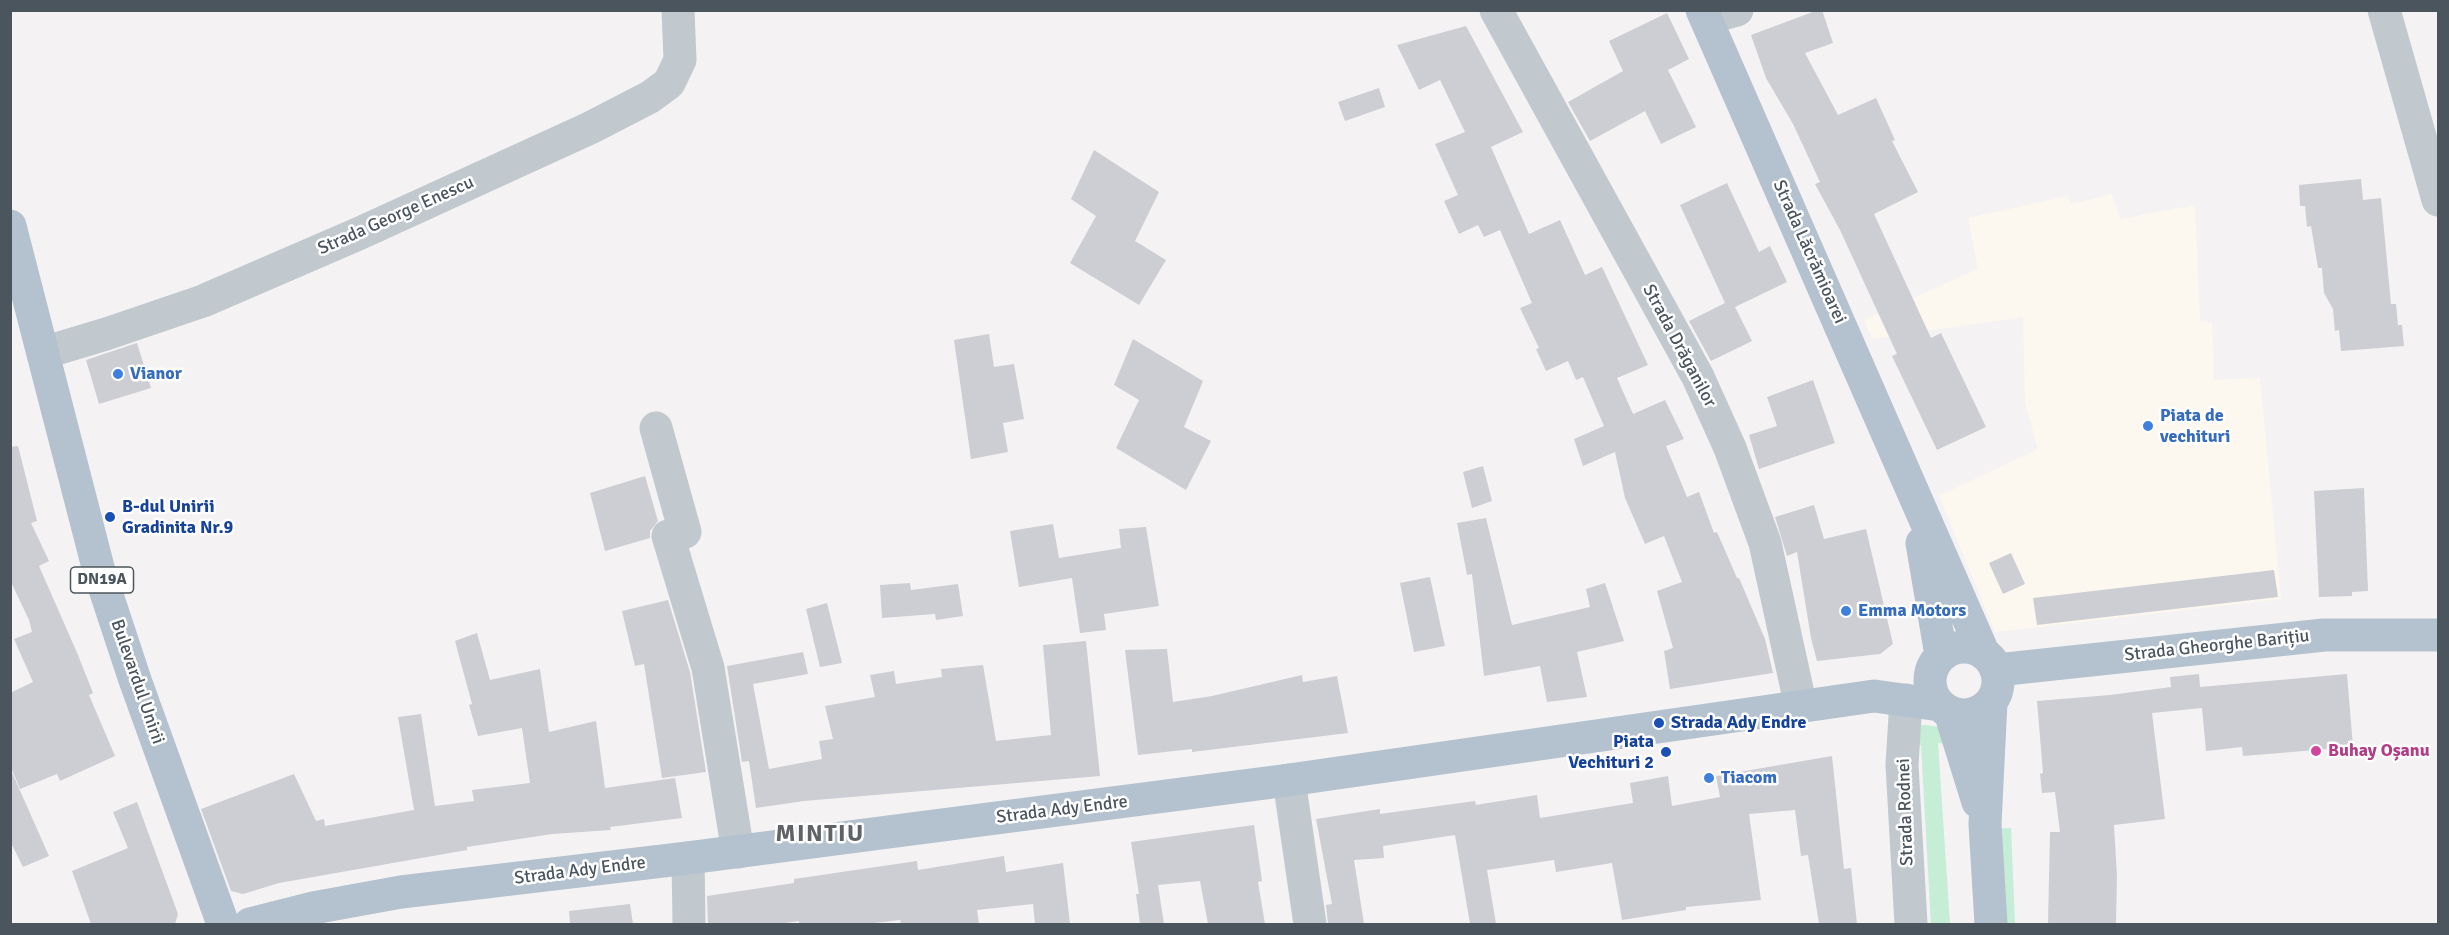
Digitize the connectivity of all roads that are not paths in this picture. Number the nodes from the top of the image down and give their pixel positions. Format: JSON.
{"nodes":[{"id":1,"x":678,"y":10,"type":"edge"},
{"id":2,"x":1496,"y":10,"type":"edge"},
{"id":3,"x":2384,"y":10,"type":"edge"},
{"id":4,"x":1715,"y":13,"type":"edge"},
{"id":5,"x":2439,"y":200,"type":"edge"},
{"id":6,"x":10,"y":226,"type":"edge"},
{"id":7,"x":43,"y":353,"type":"junction"},
{"id":8,"x":656,"y":428,"type":"dead end"},
{"id":9,"x":1914,"y":494,"type":"junction"},
{"id":10,"x":2439,"y":634,"type":"edge"},
{"id":11,"x":1938,"y":659,"type":"junction"},
{"id":12,"x":1990,"y":661,"type":"junction"},
{"id":13,"x":1874,"y":696,"type":"junction"},
{"id":14,"x":1906,"y":700,"type":"junction"},
{"id":15,"x":1991,"y":702,"type":"junction"},
{"id":16,"x":1801,"y":706,"type":"junction"},
{"id":17,"x":1945,"y":709,"type":"junction"},
{"id":18,"x":1289,"y":780,"type":"junction"},
{"id":19,"x":1985,"y":824,"type":"junction"},
{"id":20,"x":738,"y":852,"type":"junction"},
{"id":21,"x":688,"y":858,"type":"junction"},
{"id":22,"x":315,"y":916,"type":"edge"},
{"id":23,"x":223,"y":924,"type":"edge"},
{"id":24,"x":250,"y":924,"type":"edge"},
{"id":25,"x":689,"y":924,"type":"edge"},
{"id":26,"x":1310,"y":924,"type":"edge"},
{"id":27,"x":1911,"y":924,"type":"edge"},
{"id":28,"x":1991,"y":924,"type":"edge"}],
"edges":[{"from":1,"to":7,"type":"street","name":"Strada George Enescu"},
{"from":2,"to":16,"type":"street","name":"Strada Drăganilor"},
{"from":3,"to":5,"type":"street"},
{"from":4,"to":9,"type":"main road","name":"Strada Lăcrămioarei"},
{"from":6,"to":7,"type":"main road","name":"Bulevardul Unirii","number":"DN19A"},
{"from":7,"to":23,"type":"main road","name":"Bulevardul Unirii","number":"DN19A"},
{"from":8,"to":20,"type":"street"},
{"from":9,"to":11,"type":"main road","name":"Strada Lăcrămioarei"},
{"from":9,"to":12,"type":"main road","name":"Strada Lăcrămioarei"},
{"from":10,"to":12,"type":"main road","name":"Strada Gheorghe Barițiu"},
{"from":11,"to":12,"type":"main road"},
{"from":11,"to":13,"type":"main road","name":"Strada Ady Endre"},
{"from":11,"to":17,"type":"main road"},
{"from":12,"to":15,"type":"main road"},
{"from":13,"to":14,"type":"main road","name":"Strada Ady Endre"},
{"from":13,"to":16,"type":"main road","name":"Strada Ady Endre"},
{"from":14,"to":17,"type":"main road","name":"Strada Ady Endre"},
{"from":14,"to":27,"type":"street","name":"Strada Rodnei"},
{"from":15,"to":17,"type":"main road"},
{"from":15,"to":19,"type":"main road"},
{"from":16,"to":18,"type":"main road","name":"Strada Ady Endre"},
{"from":17,"to":19,"type":"main road"},
{"from":18,"to":20,"type":"main road","name":"Strada Ady Endre"},
{"from":18,"to":26,"type":"street"},
{"from":19,"to":28,"type":"main road"},
{"from":20,"to":21,"type":"main road","name":"Strada Ady Endre"},
{"from":21,"to":22,"type":"main road","name":"Strada Ady Endre"},
{"from":21,"to":25,"type":"street"},
{"from":22,"to":24,"type":"main road","name":"Strada Ady Endre"}]}
